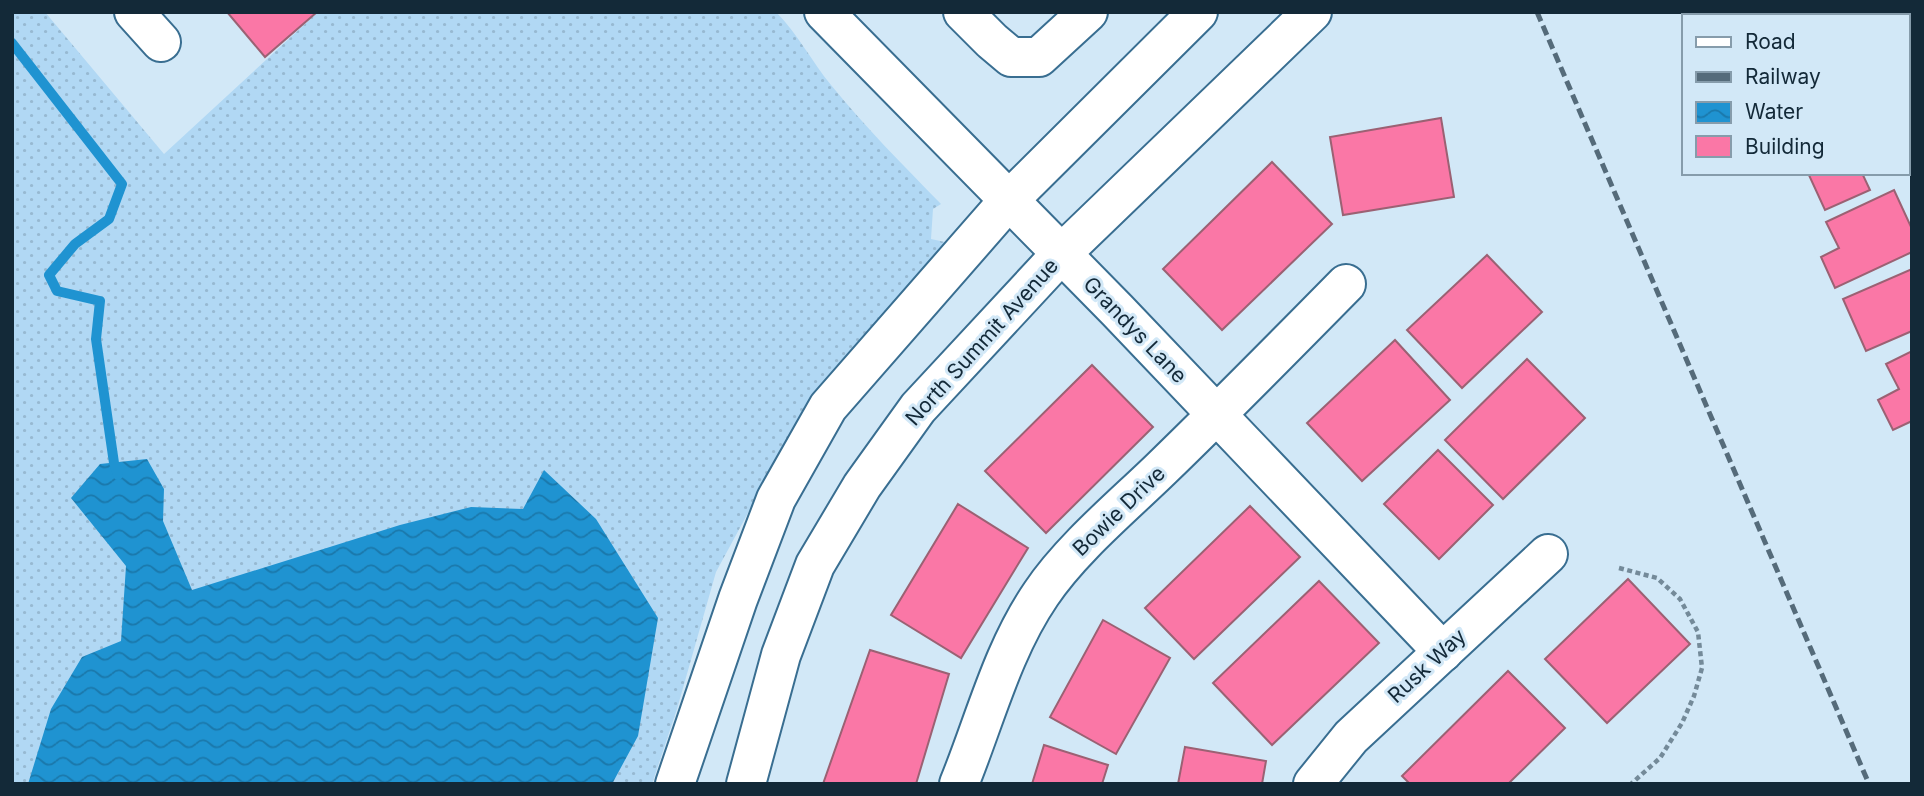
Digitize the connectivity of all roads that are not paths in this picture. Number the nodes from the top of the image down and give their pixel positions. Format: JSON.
{"nodes":[{"id":1,"x":134,"y":12,"type":"edge"},
{"id":2,"x":824,"y":12,"type":"edge"},
{"id":3,"x":963,"y":12,"type":"edge"},
{"id":4,"x":1088,"y":12,"type":"edge"},
{"id":5,"x":1198,"y":12,"type":"edge"},
{"id":6,"x":1312,"y":12,"type":"edge"},
{"id":7,"x":161,"y":42,"type":"dead end"},
{"id":8,"x":1009,"y":200,"type":"junction"},
{"id":9,"x":1061,"y":254,"type":"junction"},
{"id":10,"x":1346,"y":284,"type":"dead end"},
{"id":11,"x":1217,"y":415,"type":"junction"},
{"id":12,"x":1548,"y":554,"type":"dead end"},
{"id":13,"x":1443,"y":652,"type":"junction"},
{"id":14,"x":675,"y":784,"type":"edge"},
{"id":15,"x":746,"y":784,"type":"edge"},
{"id":16,"x":959,"y":784,"type":"edge"},
{"id":17,"x":1313,"y":784,"type":"edge"}],
"edges":[{"from":1,"to":7,"type":"main road"},
{"from":2,"to":8,"type":"main road","name":"Grandys Lane"},
{"from":3,"to":4,"type":"main road"},
{"from":5,"to":8,"type":"main road"},
{"from":6,"to":9,"type":"main road","name":"North Summit Avenue"},
{"from":8,"to":9,"type":"main road","name":"Grandys Lane"},
{"from":8,"to":14,"type":"main road"},
{"from":9,"to":11,"type":"main road","name":"Grandys Lane"},
{"from":9,"to":15,"type":"main road","name":"North Summit Avenue"},
{"from":10,"to":11,"type":"main road","name":"Bowie Drive"},
{"from":11,"to":13,"type":"main road","name":"Grandys Lane"},
{"from":11,"to":16,"type":"main road","name":"Bowie Drive"},
{"from":12,"to":13,"type":"main road","name":"Rusk Way"},
{"from":13,"to":17,"type":"main road","name":"Rusk Way"}]}
